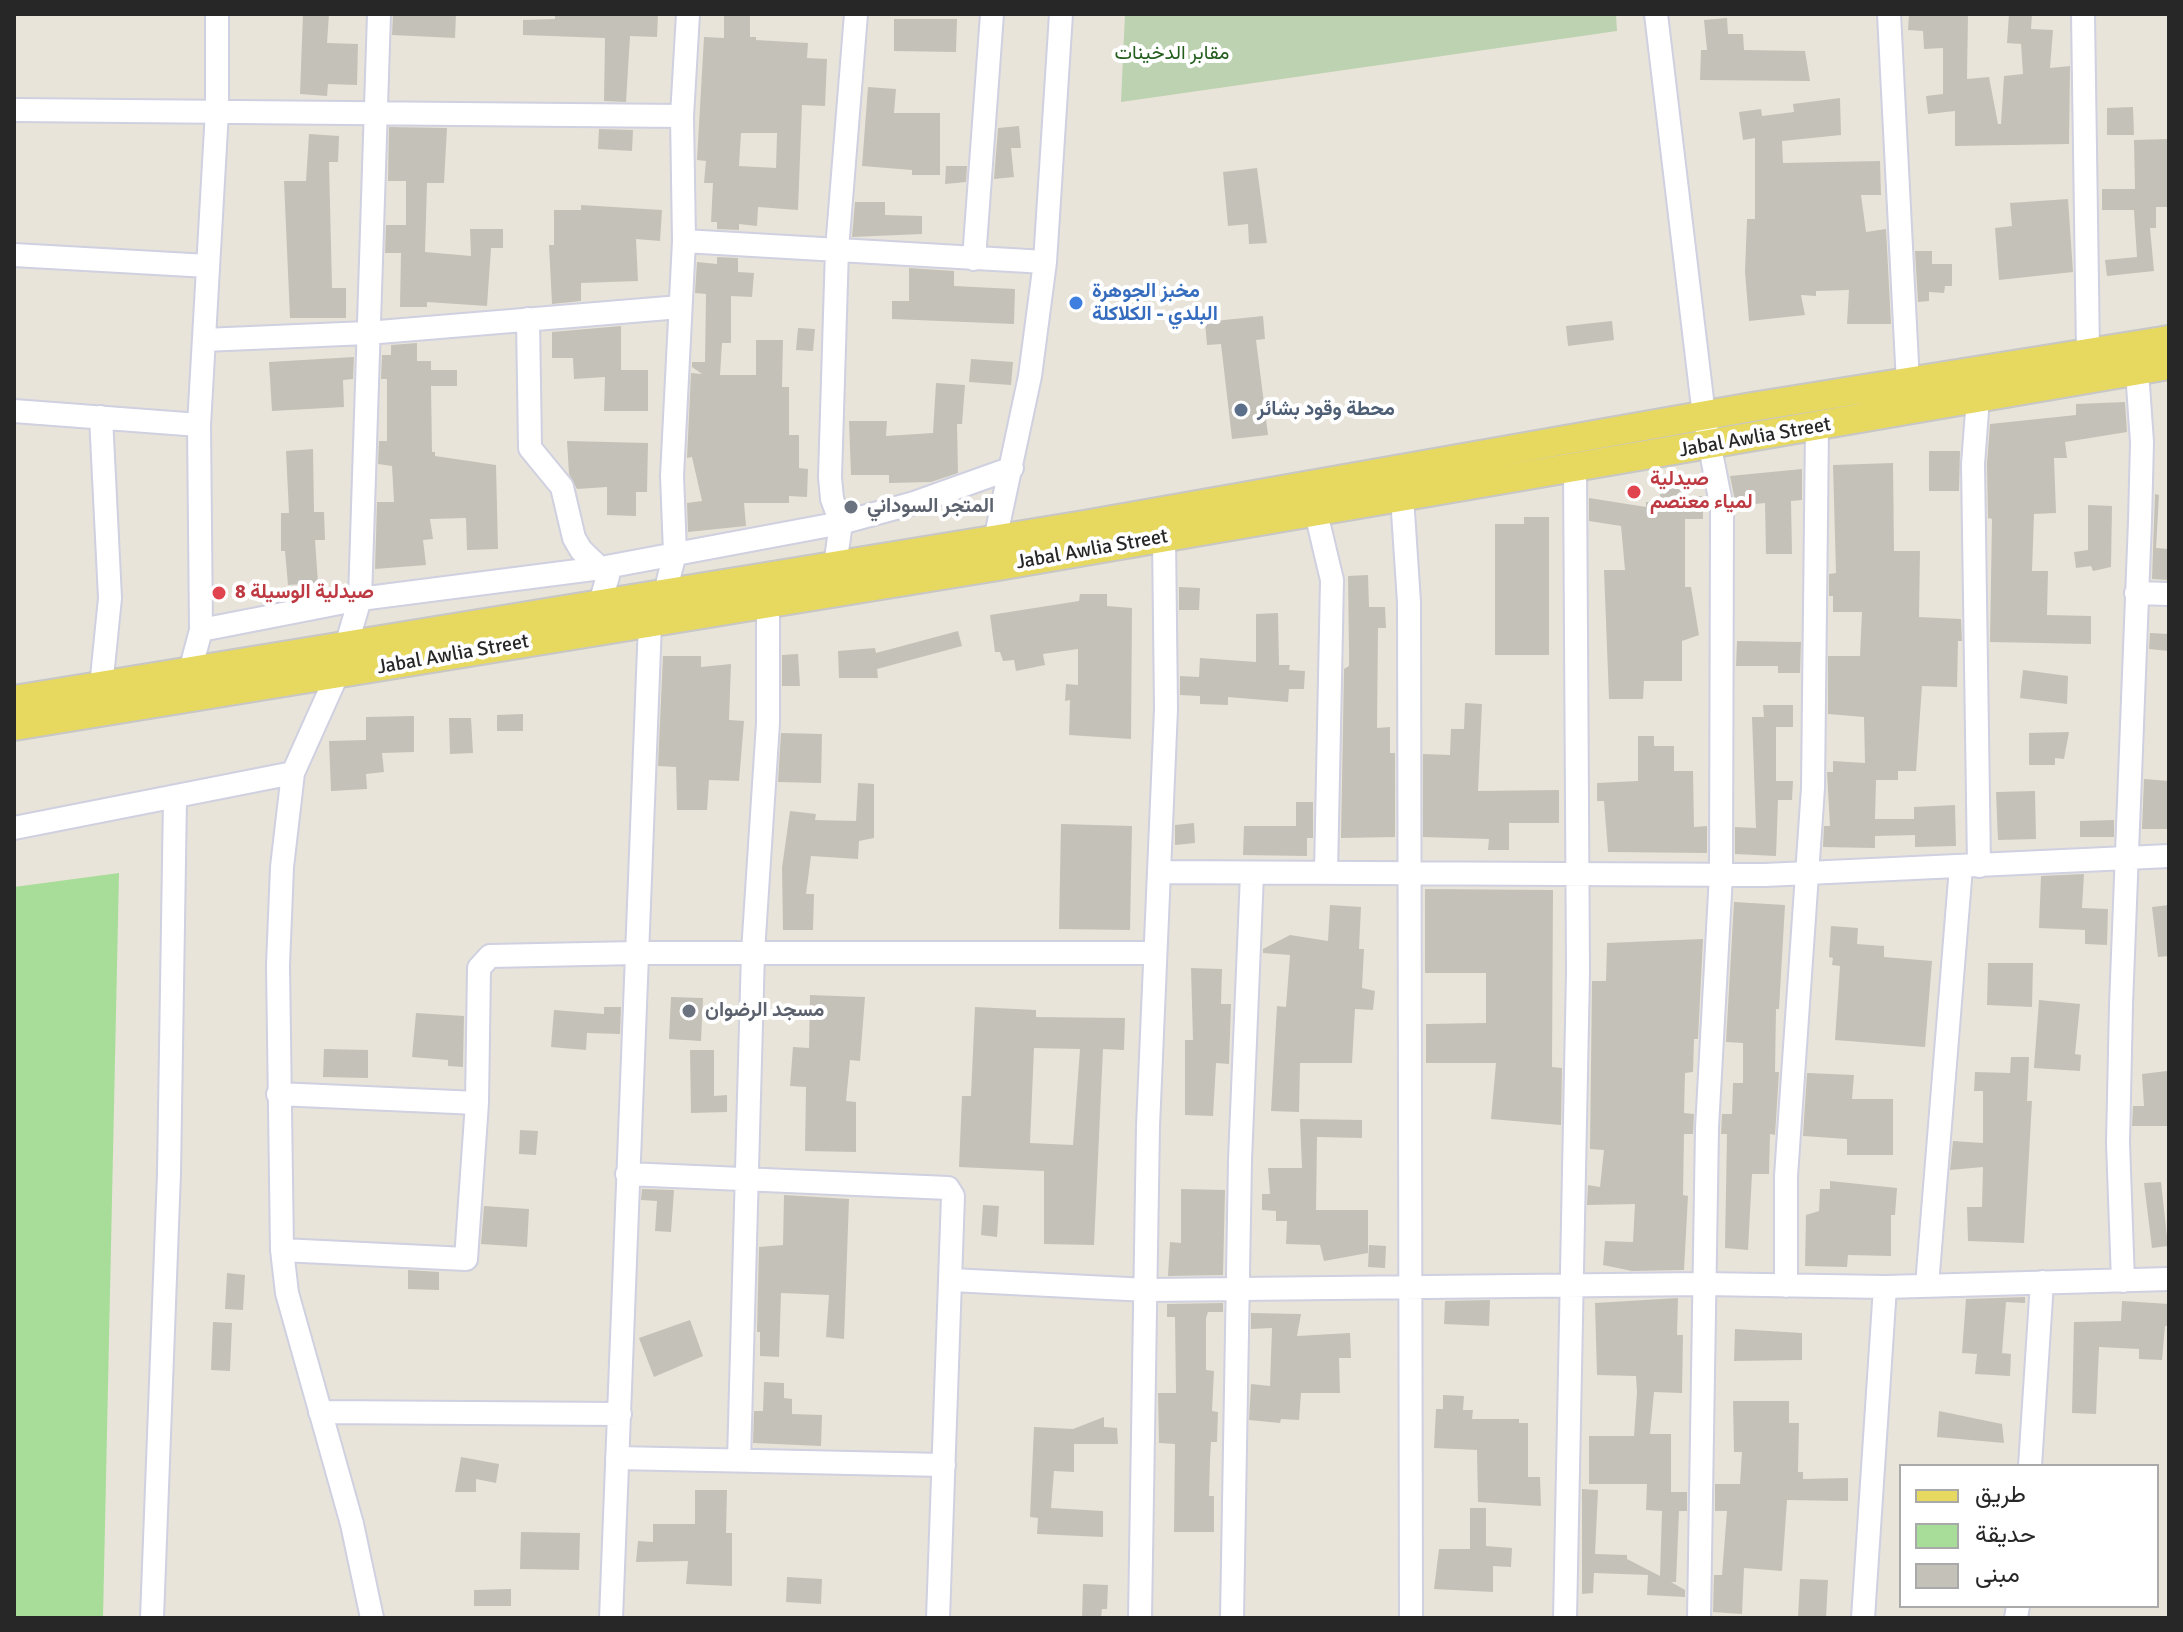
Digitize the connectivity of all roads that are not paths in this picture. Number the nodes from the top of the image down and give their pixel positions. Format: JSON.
{"nodes":[{"id":1,"x":217,"y":14,"type":"edge"},
{"id":2,"x":379,"y":14,"type":"edge"},
{"id":3,"x":688,"y":14,"type":"edge"},
{"id":4,"x":856,"y":14,"type":"edge"},
{"id":5,"x":992,"y":14,"type":"edge"},
{"id":6,"x":1061,"y":14,"type":"edge"},
{"id":7,"x":1656,"y":14,"type":"edge"},
{"id":8,"x":1889,"y":14,"type":"edge"},
{"id":9,"x":2083,"y":14,"type":"edge"},
{"id":10,"x":14,"y":110,"type":"edge"},
{"id":11,"x":217,"y":111,"type":"junction"},
{"id":12,"x":375,"y":111,"type":"junction"},
{"id":13,"x":682,"y":116,"type":"junction"},
{"id":14,"x":684,"y":241,"type":"junction"},
{"id":15,"x":837,"y":249,"type":"junction"},
{"id":16,"x":14,"y":255,"type":"edge"},
{"id":17,"x":974,"y":259,"type":"junction"},
{"id":18,"x":1045,"y":262,"type":"junction"},
{"id":19,"x":208,"y":266,"type":"junction"},
{"id":20,"x":680,"y":307,"type":"junction"},
{"id":21,"x":528,"y":319,"type":"junction"},
{"id":22,"x":367,"y":333,"type":"junction"},
{"id":23,"x":204,"y":340,"type":"junction"},
{"id":24,"x":2169,"y":340,"type":"edge"},
{"id":25,"x":2088,"y":352,"type":"junction"},
{"id":26,"x":2169,"y":365,"type":"edge"},
{"id":27,"x":2137,"y":371,"type":"junction"},
{"id":28,"x":1908,"y":383,"type":"junction"},
{"id":29,"x":1978,"y":398,"type":"junction"},
{"id":30,"x":14,"y":411,"type":"edge"},
{"id":31,"x":1704,"y":416,"type":"junction"},
{"id":32,"x":101,"y":417,"type":"junction"},
{"id":33,"x":199,"y":425,"type":"junction"},
{"id":34,"x":1817,"y":427,"type":"junction"},
{"id":35,"x":1709,"y":446,"type":"junction"},
{"id":36,"x":1012,"y":468,"type":"junction"},
{"id":37,"x":1575,"y":468,"type":"junction"},
{"id":38,"x":1309,"y":484,"type":"junction"},
{"id":39,"x":1402,"y":497,"type":"junction"},
{"id":40,"x":1315,"y":512,"type":"junction"},
{"id":41,"x":841,"y":523,"type":"junction"},
{"id":42,"x":1164,"y":537,"type":"junction"},
{"id":43,"x":675,"y":553,"type":"junction"},
{"id":44,"x":996,"y":553,"type":"junction"},
{"id":45,"x":835,"y":566,"type":"junction"},
{"id":46,"x":601,"y":568,"type":"junction"},
{"id":47,"x":665,"y":593,"type":"junction"},
{"id":48,"x":2136,"y":593,"type":"junction"},
{"id":49,"x":2169,"y":594,"type":"edge"},
{"id":50,"x":360,"y":599,"type":"junction"},
{"id":51,"x":600,"y":603,"type":"junction"},
{"id":52,"x":768,"y":603,"type":"junction"},
{"id":53,"x":650,"y":623,"type":"junction"},
{"id":54,"x":201,"y":630,"type":"junction"},
{"id":55,"x":346,"y":646,"type":"junction"},
{"id":56,"x":190,"y":671,"type":"junction"},
{"id":57,"x":337,"y":675,"type":"junction"},
{"id":58,"x":101,"y":687,"type":"junction"},
{"id":59,"x":14,"y":700,"type":"edge"},
{"id":60,"x":14,"y":726,"type":"edge"},
{"id":61,"x":293,"y":773,"type":"junction"},
{"id":62,"x":175,"y":799,"type":"junction"},
{"id":63,"x":14,"y":828,"type":"edge"},
{"id":64,"x":2169,"y":856,"type":"edge"},
{"id":65,"x":2129,"y":858,"type":"junction"},
{"id":66,"x":1970,"y":867,"type":"junction"},
{"id":67,"x":1161,"y":872,"type":"junction"},
{"id":68,"x":1577,"y":872,"type":"junction"},
{"id":69,"x":1326,"y":873,"type":"junction"},
{"id":70,"x":1408,"y":873,"type":"junction"},
{"id":71,"x":1809,"y":873,"type":"junction"},
{"id":72,"x":1252,"y":874,"type":"junction"},
{"id":73,"x":1721,"y":875,"type":"junction"},
{"id":74,"x":753,"y":952,"type":"junction"},
{"id":75,"x":636,"y":953,"type":"junction"},
{"id":76,"x":1154,"y":953,"type":"junction"},
{"id":77,"x":278,"y":1094,"type":"junction"},
{"id":78,"x":477,"y":1103,"type":"junction"},
{"id":79,"x":627,"y":1174,"type":"junction"},
{"id":80,"x":747,"y":1179,"type":"junction"},
{"id":81,"x":282,"y":1250,"type":"junction"},
{"id":82,"x":2169,"y":1279,"type":"edge"},
{"id":83,"x":952,"y":1280,"type":"junction"},
{"id":84,"x":2123,"y":1281,"type":"junction"},
{"id":85,"x":2042,"y":1282,"type":"junction"},
{"id":86,"x":1703,"y":1284,"type":"junction"},
{"id":87,"x":1927,"y":1285,"type":"junction"},
{"id":88,"x":1412,"y":1286,"type":"junction"},
{"id":89,"x":1570,"y":1286,"type":"junction"},
{"id":90,"x":1786,"y":1286,"type":"junction"},
{"id":91,"x":1885,"y":1287,"type":"junction"},
{"id":92,"x":1147,"y":1290,"type":"junction"},
{"id":93,"x":1239,"y":1290,"type":"junction"},
{"id":94,"x":320,"y":1412,"type":"junction"},
{"id":95,"x":620,"y":1414,"type":"junction"},
{"id":96,"x":617,"y":1458,"type":"junction"},
{"id":97,"x":739,"y":1460,"type":"junction"},
{"id":98,"x":2030,"y":1464,"type":"edge"},
{"id":99,"x":944,"y":1465,"type":"junction"},
{"id":100,"x":152,"y":1618,"type":"edge"},
{"id":101,"x":372,"y":1618,"type":"edge"},
{"id":102,"x":611,"y":1618,"type":"edge"},
{"id":103,"x":938,"y":1618,"type":"edge"},
{"id":104,"x":1140,"y":1618,"type":"edge"},
{"id":105,"x":1232,"y":1618,"type":"edge"},
{"id":106,"x":1411,"y":1618,"type":"edge"},
{"id":107,"x":1565,"y":1618,"type":"edge"},
{"id":108,"x":1699,"y":1618,"type":"edge"},
{"id":109,"x":1863,"y":1618,"type":"edge"}],
"edges":[{"from":1,"to":11,"type":"street"},
{"from":2,"to":12,"type":"street"},
{"from":3,"to":13,"type":"street"},
{"from":4,"to":15,"type":"street"},
{"from":5,"to":17,"type":"street"},
{"from":6,"to":18,"type":"street"},
{"from":7,"to":31,"type":"street"},
{"from":8,"to":28,"type":"street"},
{"from":9,"to":25,"type":"street"},
{"from":10,"to":11,"type":"street"},
{"from":11,"to":12,"type":"street"},
{"from":11,"to":19,"type":"street"},
{"from":12,"to":13,"type":"street"},
{"from":12,"to":22,"type":"street"},
{"from":13,"to":14,"type":"street"},
{"from":14,"to":15,"type":"street"},
{"from":14,"to":20,"type":"street"},
{"from":15,"to":17,"type":"street"},
{"from":15,"to":41,"type":"street"},
{"from":16,"to":19,"type":"street"},
{"from":17,"to":18,"type":"street"},
{"from":18,"to":36,"type":"street"},
{"from":19,"to":23,"type":"street"},
{"from":20,"to":21,"type":"street"},
{"from":20,"to":43,"type":"street"},
{"from":21,"to":22,"type":"street"},
{"from":21,"to":46,"type":"street"},
{"from":22,"to":23,"type":"street"},
{"from":22,"to":50,"type":"street"},
{"from":23,"to":33,"type":"street"},
{"from":24,"to":25,"type":"main road","name":"Jabal Awlia Street"},
{"from":25,"to":28,"type":"main road","name":"Jabal Awlia Street"},
{"from":26,"to":27,"type":"main road","name":"Jabal Awlia Street"},
{"from":27,"to":29,"type":"main road","name":"Jabal Awlia Street"},
{"from":27,"to":48,"type":"street"},
{"from":28,"to":31,"type":"main road","name":"Jabal Awlia Street"},
{"from":29,"to":34,"type":"main road","name":"Jabal Awlia Street"},
{"from":29,"to":66,"type":"street"},
{"from":30,"to":32,"type":"street"},
{"from":31,"to":35,"type":"street"},
{"from":31,"to":38,"type":"main road","name":"Jabal Awlia Street"},
{"from":32,"to":33,"type":"street"},
{"from":32,"to":58,"type":"street"},
{"from":33,"to":54,"type":"street"},
{"from":34,"to":35,"type":"main road","name":"Jabal Awlia Street"},
{"from":34,"to":71,"type":"street"},
{"from":35,"to":37,"type":"main road","name":"Jabal Awlia Street"},
{"from":35,"to":73,"type":"street"},
{"from":36,"to":41,"type":"street"},
{"from":36,"to":44,"type":"street"},
{"from":37,"to":39,"type":"main road","name":"Jabal Awlia Street"},
{"from":37,"to":68,"type":"street"},
{"from":38,"to":40,"type":"street"},
{"from":38,"to":44,"type":"main road","name":"Jabal Awlia Street"},
{"from":39,"to":40,"type":"main road","name":"Jabal Awlia Street"},
{"from":39,"to":70,"type":"street"},
{"from":40,"to":42,"type":"main road","name":"Jabal Awlia Street"},
{"from":40,"to":69,"type":"street"},
{"from":41,"to":43,"type":"street"},
{"from":41,"to":45,"type":"street"},
{"from":42,"to":44,"type":"main road","name":"Jabal Awlia Street"},
{"from":42,"to":67,"type":"street"},
{"from":43,"to":46,"type":"street"},
{"from":43,"to":47,"type":"street"},
{"from":44,"to":45,"type":"main road","name":"Jabal Awlia Street"},
{"from":44,"to":52,"type":"main road","name":"Jabal Awlia Street"},
{"from":45,"to":47,"type":"main road","name":"Jabal Awlia Street"},
{"from":46,"to":50,"type":"street"},
{"from":46,"to":51,"type":"street"},
{"from":47,"to":51,"type":"main road","name":"Jabal Awlia Street"},
{"from":48,"to":49,"type":"street"},
{"from":48,"to":65,"type":"street"},
{"from":50,"to":54,"type":"street"},
{"from":50,"to":55,"type":"street"},
{"from":51,"to":55,"type":"main road","name":"Jabal Awlia Street"},
{"from":52,"to":53,"type":"main road","name":"Jabal Awlia Street"},
{"from":52,"to":74,"type":"street"},
{"from":53,"to":57,"type":"main road","name":"Jabal Awlia Street"},
{"from":53,"to":75,"type":"street"},
{"from":54,"to":56,"type":"street"},
{"from":55,"to":56,"type":"main road","name":"Jabal Awlia Street"},
{"from":56,"to":58,"type":"main road","name":"Jabal Awlia Street"},
{"from":57,"to":60,"type":"main road","name":"Jabal Awlia Street"},
{"from":57,"to":61,"type":"street"},
{"from":58,"to":59,"type":"main road","name":"Jabal Awlia Street"},
{"from":61,"to":62,"type":"street"},
{"from":61,"to":77,"type":"street"},
{"from":62,"to":63,"type":"street"},
{"from":62,"to":100,"type":"street"},
{"from":64,"to":65,"type":"street"},
{"from":65,"to":66,"type":"street"},
{"from":65,"to":84,"type":"street"},
{"from":66,"to":71,"type":"street"},
{"from":66,"to":87,"type":"street"},
{"from":67,"to":72,"type":"street"},
{"from":67,"to":76,"type":"street"},
{"from":68,"to":70,"type":"street"},
{"from":68,"to":73,"type":"street"},
{"from":68,"to":89,"type":"street"},
{"from":69,"to":70,"type":"street"},
{"from":69,"to":72,"type":"street"},
{"from":70,"to":88,"type":"street"},
{"from":71,"to":73,"type":"street"},
{"from":71,"to":90,"type":"street"},
{"from":72,"to":93,"type":"street"},
{"from":73,"to":86,"type":"street"},
{"from":74,"to":75,"type":"street"},
{"from":74,"to":76,"type":"street"},
{"from":74,"to":80,"type":"street"},
{"from":75,"to":78,"type":"street"},
{"from":75,"to":79,"type":"street"},
{"from":76,"to":92,"type":"street"},
{"from":77,"to":78,"type":"street"},
{"from":77,"to":81,"type":"street"},
{"from":78,"to":81,"type":"street"},
{"from":79,"to":80,"type":"street"},
{"from":79,"to":95,"type":"street"},
{"from":80,"to":83,"type":"street"},
{"from":80,"to":97,"type":"street"},
{"from":81,"to":94,"type":"street"},
{"from":82,"to":84,"type":"street"},
{"from":83,"to":92,"type":"street"},
{"from":83,"to":99,"type":"street"},
{"from":84,"to":85,"type":"street"},
{"from":85,"to":87,"type":"street"},
{"from":85,"to":98,"type":"street"},
{"from":86,"to":89,"type":"street"},
{"from":86,"to":90,"type":"street"},
{"from":86,"to":108,"type":"street"},
{"from":87,"to":91,"type":"street"},
{"from":88,"to":89,"type":"street"},
{"from":88,"to":93,"type":"street"},
{"from":88,"to":106,"type":"street"},
{"from":89,"to":107,"type":"street"},
{"from":90,"to":91,"type":"street"},
{"from":91,"to":109,"type":"street"},
{"from":92,"to":93,"type":"street"},
{"from":92,"to":104,"type":"street"},
{"from":93,"to":105,"type":"street"},
{"from":94,"to":95,"type":"street"},
{"from":94,"to":101,"type":"street"},
{"from":95,"to":96,"type":"street"},
{"from":96,"to":97,"type":"street"},
{"from":96,"to":102,"type":"street"},
{"from":97,"to":99,"type":"street"},
{"from":99,"to":103,"type":"street"}]}
